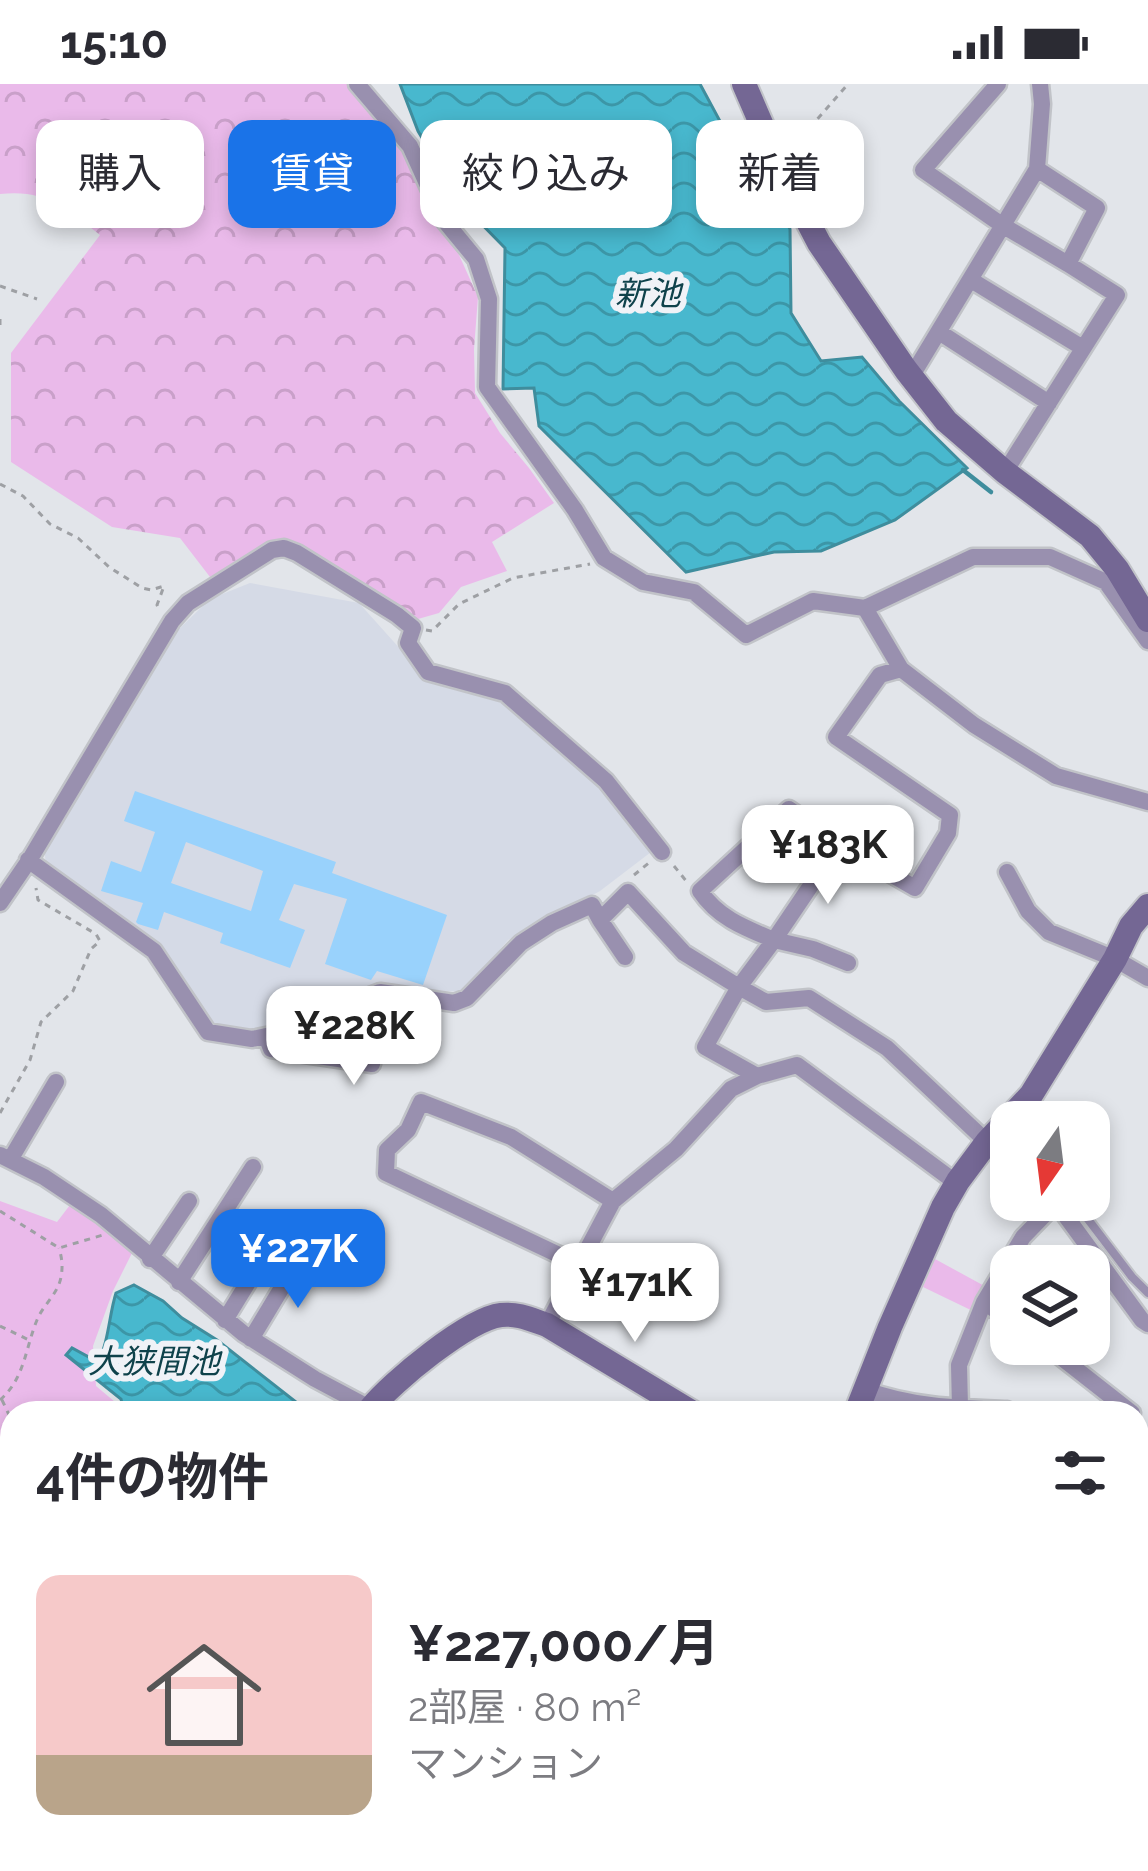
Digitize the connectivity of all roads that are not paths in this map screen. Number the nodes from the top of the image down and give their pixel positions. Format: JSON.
{"nodes":[{"id":1,"x":357,"y":84,"type":"edge"},
{"id":2,"x":745,"y":84,"type":"edge"},
{"id":3,"x":998,"y":84,"type":"edge"},
{"id":4,"x":1040,"y":84,"type":"edge"},
{"id":5,"x":1037,"y":169,"type":"junction"},
{"id":6,"x":1002,"y":225,"type":"junction"},
{"id":7,"x":1068,"y":263,"type":"junction"},
{"id":8,"x":971,"y":280,"type":"junction"},
{"id":9,"x":939,"y":332,"type":"junction"},
{"id":10,"x":1083,"y":348,"type":"junction"},
{"id":11,"x":911,"y":377,"type":"junction"},
{"id":12,"x":1048,"y":403,"type":"junction"},
{"id":13,"x":1005,"y":472,"type":"junction"},
{"id":14,"x":865,"y":608,"type":"junction"},
{"id":15,"x":1148,"y":620,"type":"edge"},
{"id":16,"x":1148,"y":641,"type":"edge"},
{"id":17,"x":901,"y":669,"type":"junction"},
{"id":18,"x":1148,"y":802,"type":"edge"},
{"id":19,"x":839,"y":844,"type":"junction"},
{"id":20,"x":662,"y":852,"type":"road end"},
{"id":21,"x":35,"y":865,"type":"junction"},
{"id":22,"x":1007,"y":872,"type":"dead end"},
{"id":23,"x":0,"y":903,"type":"edge"},
{"id":24,"x":1148,"y":905,"type":"edge"},
{"id":25,"x":600,"y":920,"type":"junction"},
{"id":26,"x":775,"y":940,"type":"junction"},
{"id":27,"x":625,"y":957,"type":"dead end"},
{"id":28,"x":1115,"y":959,"type":"junction"},
{"id":29,"x":848,"y":962,"type":"dead end"},
{"id":30,"x":1148,"y":978,"type":"edge"},
{"id":31,"x":740,"y":987,"type":"junction"},
{"id":32,"x":380,"y":992,"type":"junction"},
{"id":33,"x":266,"y":1036,"type":"junction"},
{"id":34,"x":757,"y":1076,"type":"junction"},
{"id":35,"x":56,"y":1082,"type":"dead end"},
{"id":36,"x":1026,"y":1101,"type":"edge"},
{"id":37,"x":990,"y":1128,"type":"edge"},
{"id":38,"x":990,"y":1147,"type":"edge"},
{"id":39,"x":5,"y":1157,"type":"edge"},
{"id":40,"x":253,"y":1166,"type":"dead end"},
{"id":41,"x":958,"y":1181,"type":"junction"},
{"id":42,"x":613,"y":1201,"type":"junction"},
{"id":43,"x":189,"y":1202,"type":"dead end"},
{"id":44,"x":1037,"y":1221,"type":"edge"},
{"id":45,"x":1070,"y":1222,"type":"joint"},
{"id":46,"x":280,"y":1232,"type":"dead end"},
{"id":47,"x":301,"y":1256,"type":"dead end"},
{"id":48,"x":151,"y":1259,"type":"junction"},
{"id":49,"x":580,"y":1265,"type":"junction"},
{"id":50,"x":178,"y":1282,"type":"junction"},
{"id":51,"x":1148,"y":1293,"type":"edge"},
{"id":52,"x":984,"y":1302,"type":"junction"},
{"id":53,"x":990,"y":1306,"type":"edge"},
{"id":54,"x":225,"y":1320,"type":"junction"},
{"id":55,"x":1148,"y":1324,"type":"edge"},
{"id":56,"x":547,"y":1325,"type":"junction"},
{"id":57,"x":251,"y":1339,"type":"junction"},
{"id":58,"x":1071,"y":1365,"type":"edge"},
{"id":59,"x":358,"y":1401,"type":"edge"},
{"id":60,"x":379,"y":1401,"type":"edge"},
{"id":61,"x":673,"y":1401,"type":"edge"},
{"id":62,"x":861,"y":1401,"type":"edge"},
{"id":63,"x":960,"y":1401,"type":"edge"},
{"id":64,"x":1117,"y":1401,"type":"edge"}],
"edges":[{"from":1,"to":14,"type":"street"},
{"from":2,"to":11,"type":"street"},
{"from":3,"to":6,"type":"street"},
{"from":4,"to":5,"type":"street"},
{"from":5,"to":6,"type":"street"},
{"from":5,"to":7,"type":"street"},
{"from":6,"to":7,"type":"street"},
{"from":6,"to":8,"type":"street"},
{"from":7,"to":10,"type":"street"},
{"from":8,"to":9,"type":"street"},
{"from":8,"to":10,"type":"street"},
{"from":9,"to":11,"type":"street"},
{"from":9,"to":12,"type":"street"},
{"from":10,"to":12,"type":"street"},
{"from":11,"to":13,"type":"street"},
{"from":12,"to":13,"type":"street"},
{"from":13,"to":15,"type":"street"},
{"from":14,"to":16,"type":"street"},
{"from":14,"to":17,"type":"street"},
{"from":17,"to":18,"type":"street"},
{"from":17,"to":19,"type":"street"},
{"from":19,"to":26,"type":"street"},
{"from":19,"to":26,"type":"street"},
{"from":20,"to":21,"type":"street"},
{"from":21,"to":23,"type":"street"},
{"from":21,"to":33,"type":"street"},
{"from":22,"to":28,"type":"street"},
{"from":24,"to":28,"type":"street"},
{"from":25,"to":27,"type":"street"},
{"from":25,"to":31,"type":"street"},
{"from":25,"to":32,"type":"street"},
{"from":26,"to":29,"type":"street"},
{"from":26,"to":31,"type":"street"},
{"from":28,"to":30,"type":"street"},
{"from":28,"to":36,"type":"street"},
{"from":31,"to":34,"type":"street"},
{"from":31,"to":37,"type":"street"},
{"from":32,"to":33,"type":"street"},
{"from":32,"to":33,"type":"street"},
{"from":34,"to":41,"type":"street"},
{"from":34,"to":42,"type":"street"},
{"from":35,"to":39,"type":"street"},
{"from":38,"to":41,"type":"street"},
{"from":39,"to":48,"type":"street"},
{"from":40,"to":50,"type":"street"},
{"from":41,"to":62,"type":"street"},
{"from":42,"to":49,"type":"street"},
{"from":42,"to":49,"type":"street"},
{"from":43,"to":48,"type":"street"},
{"from":44,"to":52,"type":"street"},
{"from":45,"to":51,"type":"lane"},
{"from":45,"to":55,"type":"street"},
{"from":46,"to":54,"type":"street"},
{"from":47,"to":57,"type":"street"},
{"from":48,"to":50,"type":"street"},
{"from":49,"to":56,"type":"street"},
{"from":50,"to":54,"type":"street"},
{"from":52,"to":53,"type":"street"},
{"from":52,"to":63,"type":"street"},
{"from":54,"to":57,"type":"street"},
{"from":56,"to":60,"type":"street"},
{"from":56,"to":61,"type":"street"},
{"from":57,"to":59,"type":"street"},
{"from":58,"to":64,"type":"street"}]}
